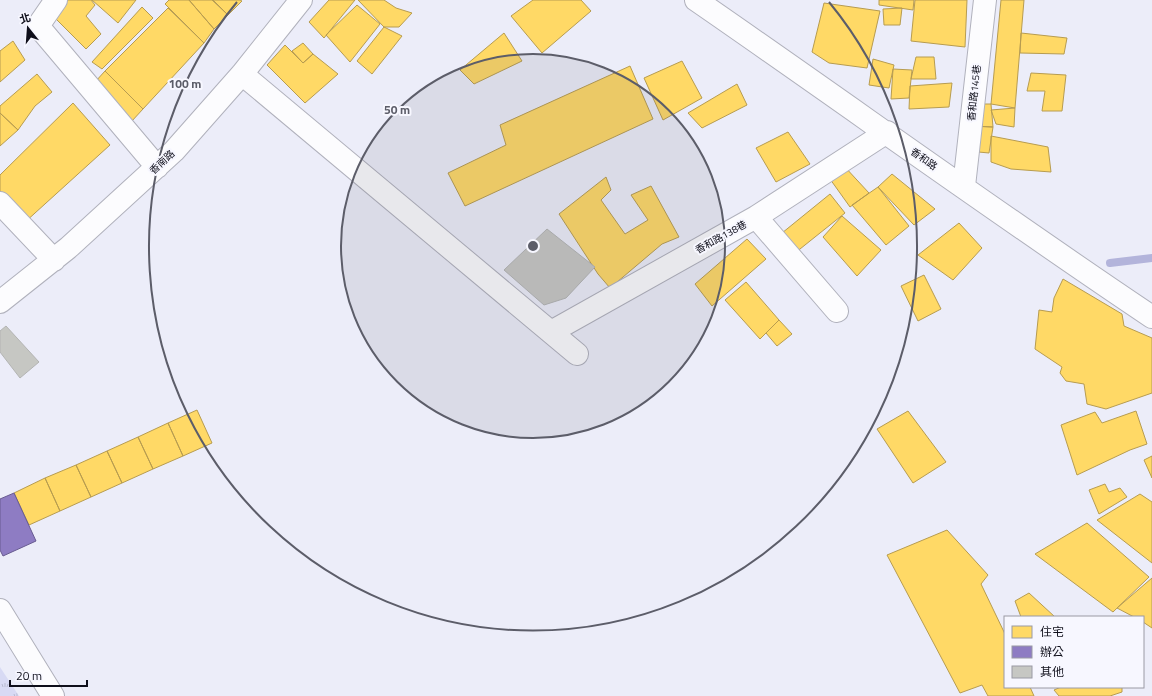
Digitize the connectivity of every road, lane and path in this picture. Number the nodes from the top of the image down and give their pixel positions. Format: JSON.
{"nodes":[{"id":1,"x":56,"y":0,"type":"edge"},
{"id":2,"x":300,"y":0,"type":"edge"},
{"id":3,"x":696,"y":0,"type":"edge"},
{"id":4,"x":985,"y":0,"type":"edge"},
{"id":5,"x":715,"y":6,"type":"edge"},
{"id":6,"x":242,"y":74,"type":"junction"},
{"id":7,"x":887,"y":132,"type":"junction"},
{"id":8,"x":157,"y":167,"type":"junction"},
{"id":9,"x":964,"y":186,"type":"junction"},
{"id":10,"x":0,"y":203,"type":"edge"},
{"id":11,"x":756,"y":217,"type":"junction"},
{"id":12,"x":54,"y":260,"type":"junction"},
{"id":13,"x":0,"y":302,"type":"edge"},
{"id":14,"x":838,"y":311,"type":"dead end"},
{"id":15,"x":1152,"y":317,"type":"edge"},
{"id":16,"x":551,"y":332,"type":"junction"},
{"id":17,"x":577,"y":354,"type":"dead end"},
{"id":18,"x":0,"y":610,"type":"edge"},
{"id":19,"x":53,"y":696,"type":"edge"}],
"edges":[{"from":1,"to":8,"type":"street"},
{"from":2,"to":6,"type":"street","name":"香南路"},
{"from":3,"to":5,"type":"street","name":"香和路"},
{"from":4,"to":9,"type":"street","name":"香和路145巷"},
{"from":5,"to":7,"type":"street","name":"香和路"},
{"from":6,"to":8,"type":"street","name":"香南路"},
{"from":6,"to":16,"type":"street"},
{"from":7,"to":9,"type":"street","name":"香和路"},
{"from":7,"to":11,"type":"street","name":"香和路138巷"},
{"from":8,"to":12,"type":"street","name":"香南路"},
{"from":9,"to":15,"type":"street","name":"香和路"},
{"from":10,"to":12,"type":"street"},
{"from":11,"to":14,"type":"street"},
{"from":11,"to":16,"type":"street","name":"香和路138巷"},
{"from":12,"to":13,"type":"street","name":"香南路"},
{"from":16,"to":17,"type":"street"},
{"from":18,"to":19,"type":"street"}]}
